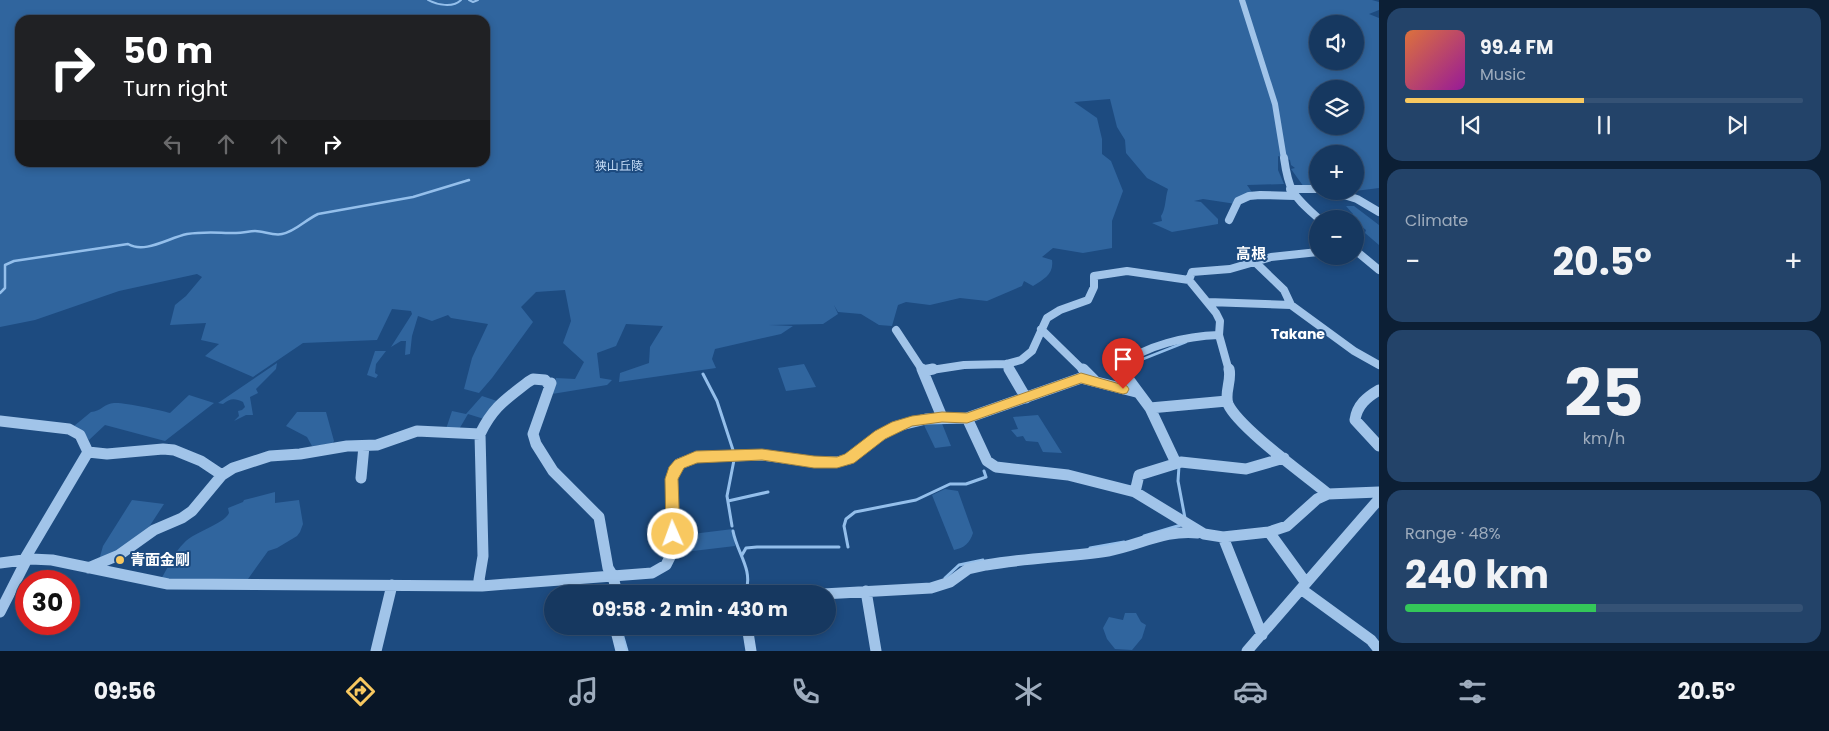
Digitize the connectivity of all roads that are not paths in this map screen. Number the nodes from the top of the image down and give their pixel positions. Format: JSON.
{"nodes":[{"id":1,"x":1242,"y":0,"type":"edge"},
{"id":2,"x":1309,"y":190,"type":"edge"},
{"id":3,"x":1293,"y":192,"type":"junction"},
{"id":4,"x":1359,"y":200,"type":"edge"},
{"id":5,"x":1310,"y":210,"type":"edge"},
{"id":6,"x":1379,"y":212,"type":"edge"},
{"id":7,"x":1229,"y":220,"type":"dead end"},
{"id":8,"x":1309,"y":253,"type":"edge"},
{"id":9,"x":1364,"y":257,"type":"edge"},
{"id":10,"x":1379,"y":261,"type":"edge"},
{"id":11,"x":1255,"y":262,"type":"junction"},
{"id":12,"x":1370,"y":262,"type":"junction"},
{"id":13,"x":1379,"y":270,"type":"edge"},
{"id":14,"x":1189,"y":280,"type":"junction"},
{"id":15,"x":1208,"y":302,"type":"junction"},
{"id":16,"x":1291,"y":305,"type":"junction"},
{"id":17,"x":1041,"y":328,"type":"junction"},
{"id":18,"x":896,"y":330,"type":"dead end"},
{"id":19,"x":1219,"y":335,"type":"junction"},
{"id":20,"x":1006,"y":364,"type":"junction"},
{"id":21,"x":1379,"y":365,"type":"edge"},
{"id":22,"x":922,"y":371,"type":"junction"},
{"id":23,"x":1097,"y":383,"type":"junction"},
{"id":24,"x":1379,"y":390,"type":"edge"},
{"id":25,"x":1136,"y":392,"type":"junction"},
{"id":26,"x":1026,"y":398,"type":"junction"},
{"id":27,"x":1227,"y":401,"type":"junction"},
{"id":28,"x":1150,"y":408,"type":"junction"},
{"id":29,"x":942,"y":417,"type":"junction"},
{"id":30,"x":967,"y":418,"type":"junction"},
{"id":31,"x":0,"y":421,"type":"edge"},
{"id":32,"x":480,"y":434,"type":"junction"},
{"id":33,"x":364,"y":446,"type":"junction"},
{"id":34,"x":1379,"y":446,"type":"edge"},
{"id":35,"x":88,"y":452,"type":"junction"},
{"id":36,"x":1284,"y":458,"type":"junction"},
{"id":37,"x":1176,"y":463,"type":"junction"},
{"id":38,"x":222,"y":475,"type":"junction"},
{"id":39,"x":361,"y":478,"type":"dead end"},
{"id":40,"x":1135,"y":492,"type":"junction"},
{"id":41,"x":1379,"y":492,"type":"edge"},
{"id":42,"x":1328,"y":494,"type":"junction"},
{"id":43,"x":1379,"y":499,"type":"edge"},
{"id":44,"x":1269,"y":532,"type":"junction"},
{"id":45,"x":1204,"y":534,"type":"junction"},
{"id":46,"x":1223,"y":537,"type":"junction"},
{"id":47,"x":25,"y":560,"type":"junction"},
{"id":48,"x":0,"y":563,"type":"edge"},
{"id":49,"x":87,"y":568,"type":"junction"},
{"id":50,"x":613,"y":576,"type":"junction"},
{"id":51,"x":392,"y":585,"type":"junction"},
{"id":52,"x":615,"y":585,"type":"edge"},
{"id":53,"x":482,"y":586,"type":"junction"},
{"id":54,"x":1304,"y":586,"type":"junction"},
{"id":55,"x":866,"y":592,"type":"junction"},
{"id":56,"x":836,"y":593,"type":"edge"},
{"id":57,"x":0,"y":612,"type":"edge"},
{"id":58,"x":617,"y":635,"type":"edge"},
{"id":59,"x":748,"y":635,"type":"edge"},
{"id":60,"x":1262,"y":635,"type":"junction"},
{"id":61,"x":1379,"y":650,"type":"edge"},
{"id":62,"x":376,"y":651,"type":"edge"},
{"id":63,"x":621,"y":651,"type":"edge"},
{"id":64,"x":751,"y":651,"type":"edge"},
{"id":65,"x":876,"y":651,"type":"edge"},
{"id":66,"x":1248,"y":651,"type":"edge"}],
"edges":[{"from":1,"to":3,"type":"street"},
{"from":2,"to":3,"type":"street"},
{"from":3,"to":5,"type":"street"},
{"from":3,"to":7,"type":"street"},
{"from":4,"to":6,"type":"street"},
{"from":8,"to":11,"type":"street"},
{"from":9,"to":12,"type":"street"},
{"from":10,"to":12,"type":"street"},
{"from":11,"to":14,"type":"street"},
{"from":11,"to":16,"type":"street"},
{"from":12,"to":13,"type":"street"},
{"from":14,"to":15,"type":"street"},
{"from":14,"to":17,"type":"street"},
{"from":15,"to":16,"type":"street"},
{"from":15,"to":19,"type":"street"},
{"from":16,"to":21,"type":"street"},
{"from":17,"to":20,"type":"street"},
{"from":17,"to":23,"type":"street"},
{"from":18,"to":22,"type":"street"},
{"from":19,"to":25,"type":"street"},
{"from":19,"to":27,"type":"street"},
{"from":20,"to":22,"type":"street"},
{"from":20,"to":26,"type":"street"},
{"from":22,"to":29,"type":"street"},
{"from":23,"to":25,"type":"street"},
{"from":23,"to":26,"type":"street"},
{"from":24,"to":34,"type":"street"},
{"from":25,"to":28,"type":"street"},
{"from":26,"to":30,"type":"street"},
{"from":27,"to":28,"type":"street"},
{"from":27,"to":36,"type":"street"},
{"from":28,"to":37,"type":"street"},
{"from":29,"to":30,"type":"street"},
{"from":29,"to":50,"type":"street"},
{"from":30,"to":40,"type":"street"},
{"from":31,"to":35,"type":"street"},
{"from":32,"to":33,"type":"street"},
{"from":32,"to":50,"type":"street"},
{"from":32,"to":53,"type":"street"},
{"from":33,"to":38,"type":"street"},
{"from":33,"to":39,"type":"street"},
{"from":35,"to":38,"type":"street"},
{"from":35,"to":47,"type":"street"},
{"from":36,"to":37,"type":"street"},
{"from":36,"to":42,"type":"street"},
{"from":37,"to":40,"type":"street"},
{"from":38,"to":49,"type":"street"},
{"from":40,"to":45,"type":"street"},
{"from":41,"to":42,"type":"street"},
{"from":42,"to":44,"type":"street"},
{"from":43,"to":54,"type":"street"},
{"from":44,"to":46,"type":"street"},
{"from":44,"to":54,"type":"street"},
{"from":45,"to":46,"type":"street"},
{"from":45,"to":55,"type":"street"},
{"from":46,"to":60,"type":"street"},
{"from":47,"to":48,"type":"street"},
{"from":47,"to":49,"type":"street"},
{"from":47,"to":57,"type":"street"},
{"from":49,"to":51,"type":"street"},
{"from":50,"to":52,"type":"street"},
{"from":50,"to":53,"type":"street"},
{"from":51,"to":53,"type":"street"},
{"from":51,"to":62,"type":"street"},
{"from":54,"to":60,"type":"street"},
{"from":54,"to":61,"type":"street"},
{"from":55,"to":56,"type":"street"},
{"from":55,"to":65,"type":"street"},
{"from":58,"to":63,"type":"street"},
{"from":59,"to":64,"type":"street"},
{"from":60,"to":66,"type":"street"}]}
